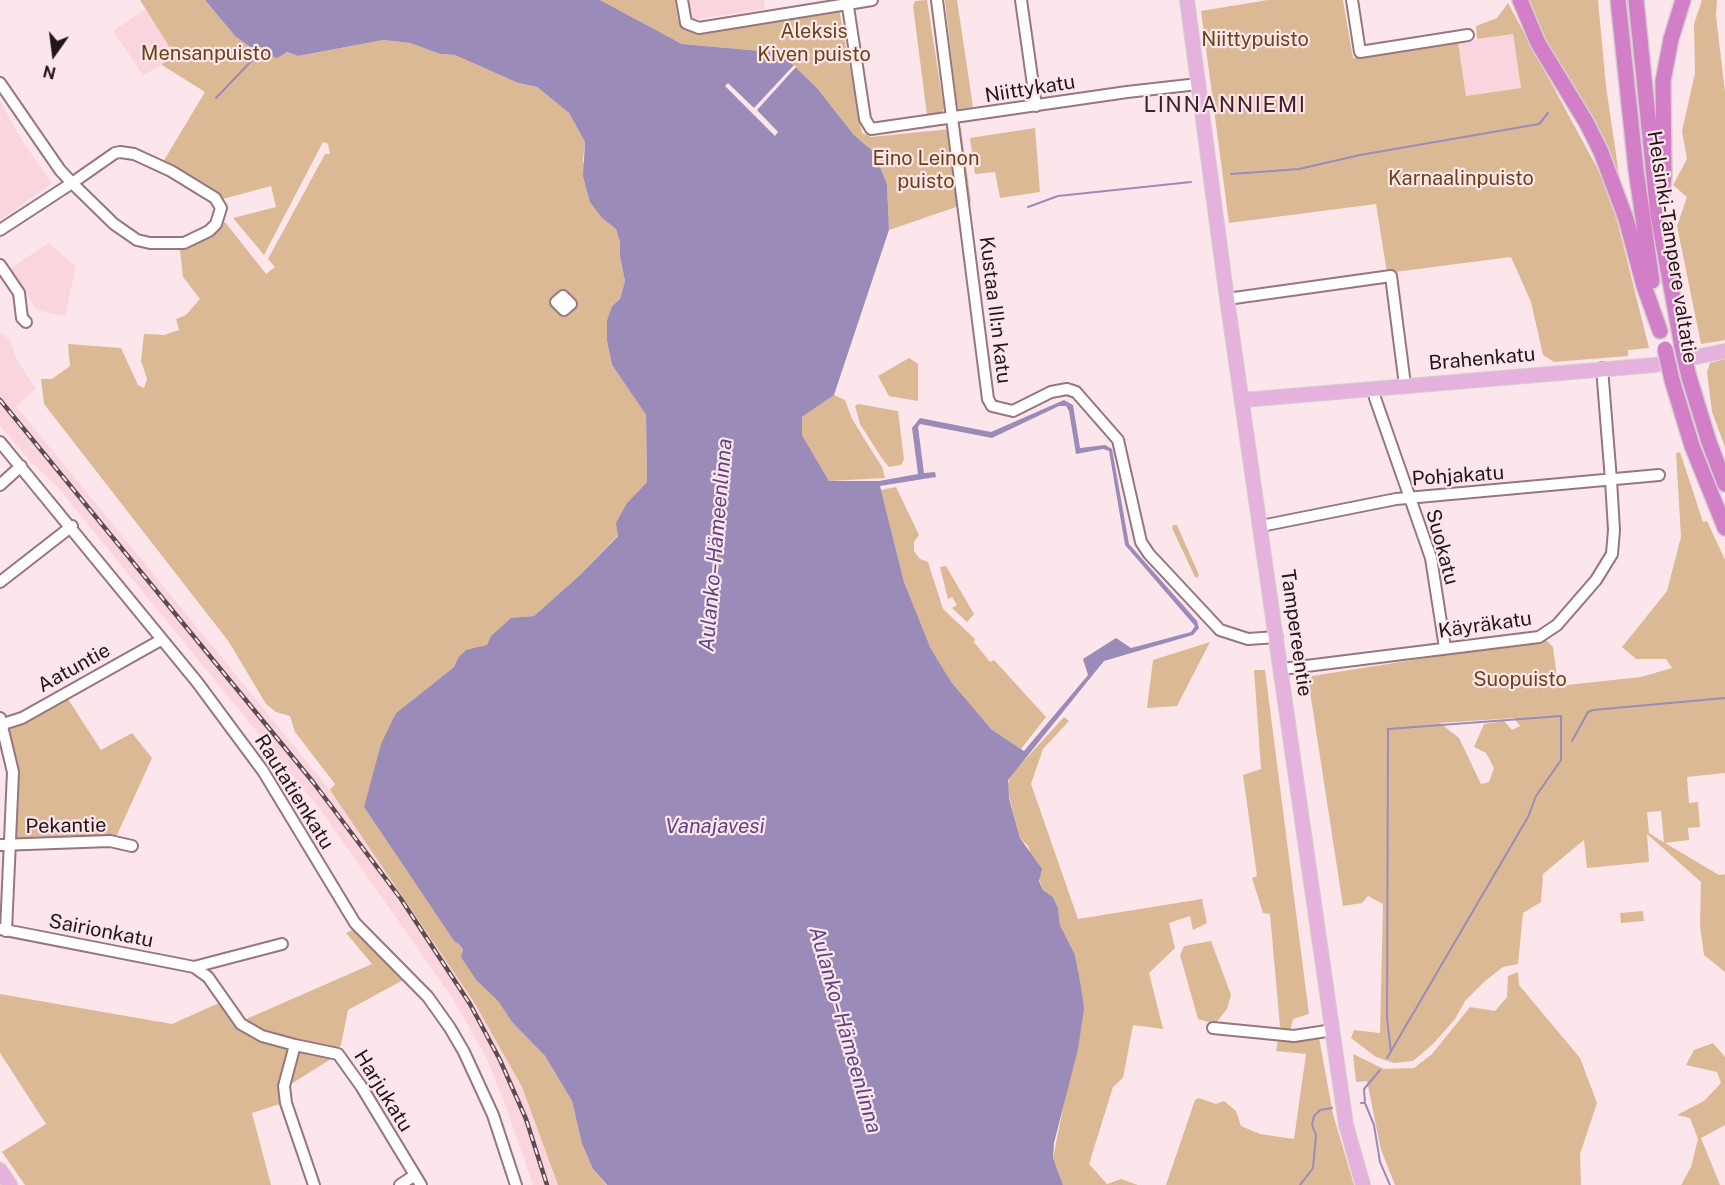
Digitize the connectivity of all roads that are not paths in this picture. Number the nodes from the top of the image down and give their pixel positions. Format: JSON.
{"nodes":[{"id":1,"x":682,"y":0,"type":"edge"},
{"id":2,"x":872,"y":0,"type":"edge"},
{"id":3,"x":937,"y":0,"type":"edge"},
{"id":4,"x":1021,"y":0,"type":"edge"},
{"id":5,"x":1187,"y":0,"type":"edge"},
{"id":6,"x":1352,"y":0,"type":"edge"},
{"id":7,"x":1520,"y":0,"type":"edge"},
{"id":8,"x":1618,"y":0,"type":"edge"},
{"id":9,"x":1636,"y":0,"type":"edge"},
{"id":10,"x":1683,"y":0,"type":"edge"},
{"id":11,"x":848,"y":2,"type":"edge"},
{"id":12,"x":1468,"y":35,"type":"dead end"},
{"id":13,"x":0,"y":83,"type":"edge"},
{"id":14,"x":1198,"y":84,"type":"junction"},
{"id":15,"x":1036,"y":106,"type":"junction"},
{"id":16,"x":953,"y":118,"type":"junction"},
{"id":17,"x":72,"y":183,"type":"junction"},
{"id":18,"x":1658,"y":215,"type":"junction"},
{"id":19,"x":0,"y":230,"type":"edge"},
{"id":20,"x":0,"y":265,"type":"edge"},
{"id":21,"x":1227,"y":299,"type":"junction"},
{"id":22,"x":26,"y":322,"type":"dead end"},
{"id":23,"x":1660,"y":331,"type":"junction"},
{"id":24,"x":1725,"y":351,"type":"edge"},
{"id":25,"x":1602,"y":368,"type":"junction"},
{"id":26,"x":1405,"y":385,"type":"junction"},
{"id":27,"x":1374,"y":388,"type":"junction"},
{"id":28,"x":1243,"y":400,"type":"junction"},
{"id":29,"x":0,"y":442,"type":"edge"},
{"id":30,"x":21,"y":466,"type":"junction"},
{"id":31,"x":1659,"y":475,"type":"dead end"},
{"id":32,"x":1611,"y":480,"type":"junction"},
{"id":33,"x":1725,"y":484,"type":"edge"},
{"id":34,"x":0,"y":485,"type":"edge"},
{"id":35,"x":1410,"y":498,"type":"junction"},
{"id":36,"x":72,"y":526,"type":"junction"},
{"id":37,"x":1261,"y":526,"type":"junction"},
{"id":38,"x":1725,"y":528,"type":"edge"},
{"id":39,"x":0,"y":582,"type":"edge"},
{"id":40,"x":1277,"y":637,"type":"junction"},
{"id":41,"x":161,"y":640,"type":"junction"},
{"id":42,"x":1445,"y":648,"type":"junction"},
{"id":43,"x":1282,"y":669,"type":"junction"},
{"id":44,"x":1,"y":721,"type":"edge"},
{"id":45,"x":5,"y":845,"type":"edge"},
{"id":46,"x":132,"y":846,"type":"dead end"},
{"id":47,"x":3,"y":930,"type":"edge"},
{"id":48,"x":282,"y":944,"type":"dead end"},
{"id":49,"x":194,"y":967,"type":"junction"},
{"id":50,"x":1213,"y":1028,"type":"dead end"},
{"id":51,"x":1333,"y":1030,"type":"junction"},
{"id":52,"x":295,"y":1046,"type":"junction"},
{"id":53,"x":0,"y":1170,"type":"edge"},
{"id":54,"x":418,"y":1180,"type":"edge"},
{"id":55,"x":10,"y":1185,"type":"edge"},
{"id":56,"x":314,"y":1185,"type":"edge"},
{"id":57,"x":400,"y":1185,"type":"edge"},
{"id":58,"x":516,"y":1185,"type":"edge"},
{"id":59,"x":1363,"y":1185,"type":"edge"}],
"edges":[{"from":1,"to":11,"type":"street"},
{"from":2,"to":11,"type":"street"},
{"from":3,"to":16,"type":"street","name":"Kustaa III:n katu"},
{"from":4,"to":15,"type":"street"},
{"from":5,"to":14,"type":"main road","name":"Tampereentie"},
{"from":6,"to":12,"type":"street"},
{"from":7,"to":23,"type":"highway"},
{"from":8,"to":23,"type":"highway","name":"Helsinki-Tampere valtatie"},
{"from":9,"to":18,"type":"highway","name":"Helsinki-Tampere valtatie"},
{"from":10,"to":18,"type":"highway"},
{"from":11,"to":16,"type":"street","name":"Niittykatu"},
{"from":13,"to":17,"type":"street"},
{"from":14,"to":15,"type":"street","name":"Niittykatu"},
{"from":14,"to":21,"type":"main road","name":"Tampereentie"},
{"from":15,"to":16,"type":"street","name":"Niittykatu"},
{"from":16,"to":40,"type":"street","name":"Kustaa III:n katu"},
{"from":17,"to":17,"type":"street"},
{"from":17,"to":19,"type":"street"},
{"from":18,"to":33,"type":"highway","name":"Helsinki-Tampere valtatie","bridge":true},
{"from":20,"to":22,"type":"street"},
{"from":21,"to":26,"type":"street"},
{"from":21,"to":28,"type":"main road","name":"Tampereentie"},
{"from":23,"to":38,"type":"highway","name":"Helsinki-Tampere valtatie","bridge":true},
{"from":24,"to":25,"type":"main road","name":"Brahenkatu"},
{"from":25,"to":26,"type":"main road","name":"Brahenkatu"},
{"from":25,"to":32,"type":"street","name":"Käyräkatu"},
{"from":26,"to":27,"type":"main road","name":"Brahenkatu"},
{"from":27,"to":28,"type":"main road","name":"Brahenkatu"},
{"from":27,"to":35,"type":"street","name":"Suokatu"},
{"from":28,"to":37,"type":"main road","name":"Tampereentie"},
{"from":29,"to":30,"type":"street","name":"Rautatienkatu"},
{"from":30,"to":34,"type":"street"},
{"from":30,"to":36,"type":"street","name":"Rautatienkatu"},
{"from":31,"to":32,"type":"street","name":"Pohjakatu"},
{"from":32,"to":35,"type":"street","name":"Pohjakatu"},
{"from":32,"to":42,"type":"street","name":"Käyräkatu"},
{"from":35,"to":37,"type":"street","name":"Pohjakatu"},
{"from":35,"to":42,"type":"street","name":"Suokatu"},
{"from":36,"to":39,"type":"street"},
{"from":36,"to":41,"type":"street","name":"Rautatienkatu"},
{"from":37,"to":40,"type":"main road","name":"Tampereentie"},
{"from":40,"to":43,"type":"main road","name":"Tampereentie"},
{"from":41,"to":44,"type":"street","name":"Aatuntie"},
{"from":41,"to":58,"type":"street","name":"Rautatienkatu"},
{"from":42,"to":43,"type":"street","name":"Käyräkatu"},
{"from":43,"to":51,"type":"main road","name":"Tampereentie"},
{"from":44,"to":45,"type":"street"},
{"from":45,"to":46,"type":"street","name":"Pekantie"},
{"from":45,"to":47,"type":"street"},
{"from":47,"to":49,"type":"street","name":"Sairionkatu"},
{"from":48,"to":49,"type":"street"},
{"from":49,"to":52,"type":"street","name":"Harjukatu"},
{"from":50,"to":51,"type":"street"},
{"from":51,"to":59,"type":"main road","name":"Tampereentie"},
{"from":52,"to":54,"type":"street","name":"Harjukatu"},
{"from":52,"to":56,"type":"street"},
{"from":53,"to":55,"type":"main road"},
{"from":54,"to":57,"type":"street"}]}
